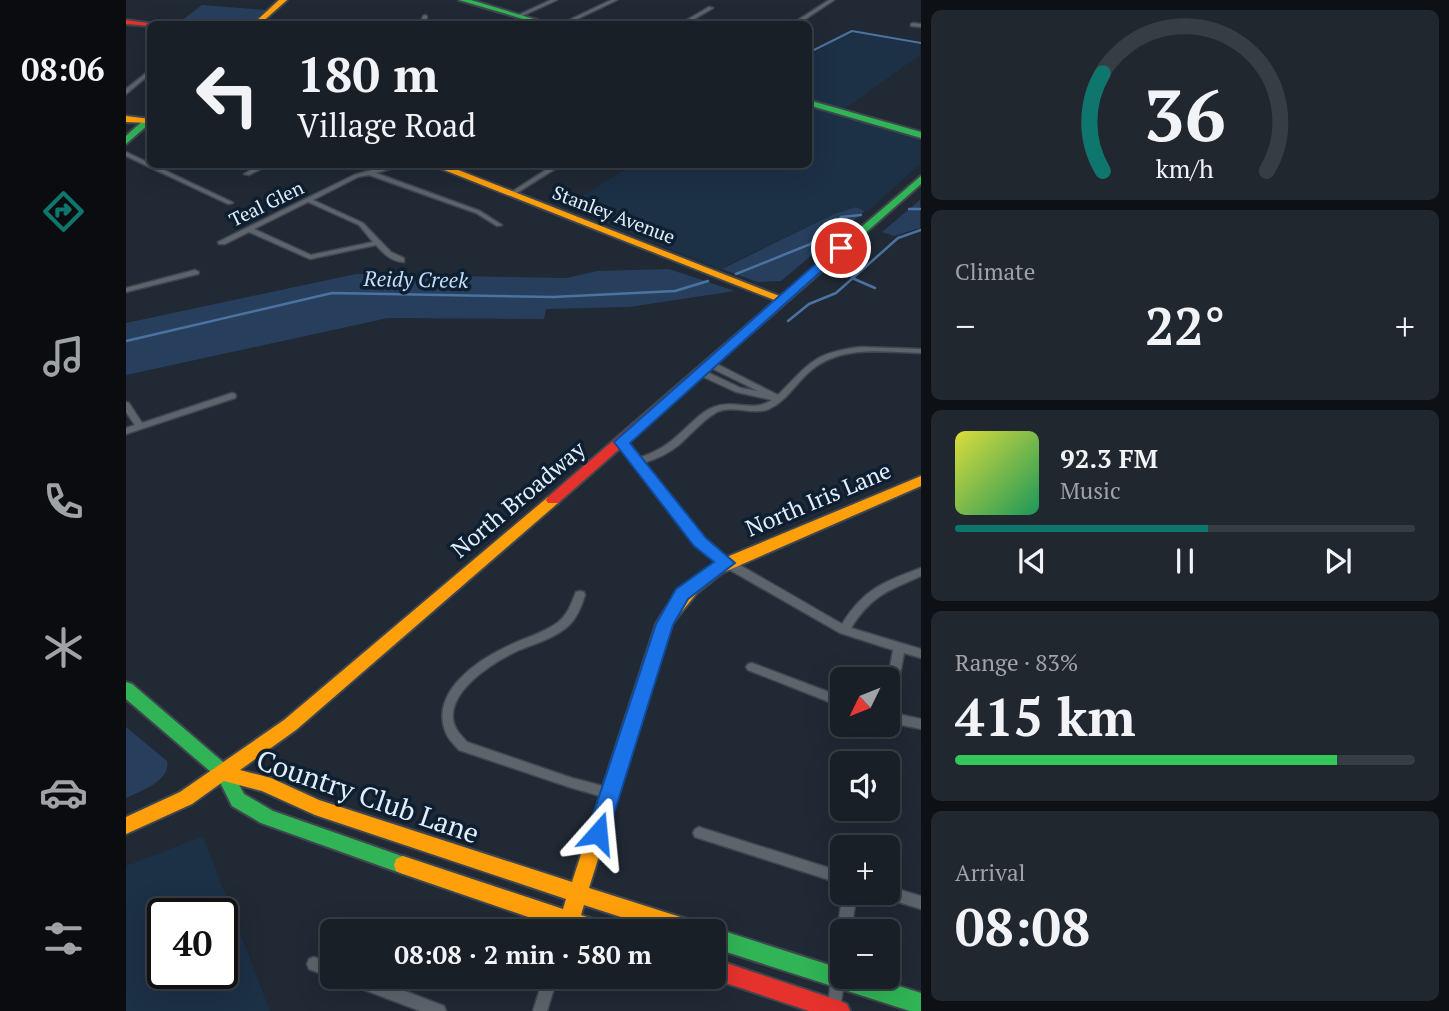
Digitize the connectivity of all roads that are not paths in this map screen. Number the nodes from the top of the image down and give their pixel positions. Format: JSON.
{"nodes":[{"id":1,"x":283,"y":0,"type":"edge"},
{"id":2,"x":463,"y":0,"type":"edge"},
{"id":3,"x":555,"y":0,"type":"edge"},
{"id":4,"x":615,"y":0,"type":"edge"},
{"id":5,"x":832,"y":0,"type":"edge"},
{"id":6,"x":711,"y":8,"type":"dead end"},
{"id":7,"x":425,"y":16,"type":"dead end"},
{"id":8,"x":518,"y":16,"type":"junction"},
{"id":9,"x":259,"y":21,"type":"edge"},
{"id":10,"x":424,"y":21,"type":"edge"},
{"id":11,"x":536,"y":21,"type":"edge"},
{"id":12,"x":570,"y":21,"type":"edge"},
{"id":13,"x":688,"y":21,"type":"edge"},
{"id":14,"x":800,"y":21,"type":"edge"},
{"id":15,"x":126,"y":22,"type":"edge"},
{"id":16,"x":147,"y":24,"type":"edge"},
{"id":17,"x":913,"y":25,"type":"dead end"},
{"id":18,"x":920,"y":26,"type":"edge"},
{"id":19,"x":147,"y":74,"type":"edge"},
{"id":20,"x":126,"y":92,"type":"edge"},
{"id":21,"x":812,"y":103,"type":"edge"},
{"id":22,"x":126,"y":119,"type":"edge"},
{"id":23,"x":147,"y":120,"type":"edge"},
{"id":24,"x":147,"y":123,"type":"edge"},
{"id":25,"x":920,"y":135,"type":"edge"},
{"id":26,"x":126,"y":141,"type":"edge"},
{"id":27,"x":126,"y":154,"type":"edge"},
{"id":28,"x":147,"y":164,"type":"edge"},
{"id":29,"x":156,"y":168,"type":"edge"},
{"id":30,"x":259,"y":168,"type":"edge"},
{"id":31,"x":388,"y":168,"type":"edge"},
{"id":32,"x":443,"y":168,"type":"edge"},
{"id":33,"x":554,"y":168,"type":"edge"},
{"id":34,"x":370,"y":173,"type":"junction"},
{"id":35,"x":247,"y":174,"type":"dead end"},
{"id":36,"x":920,"y":179,"type":"edge"},
{"id":37,"x":510,"y":195,"type":"junction"},
{"id":38,"x":308,"y":200,"type":"junction"},
{"id":39,"x":230,"y":203,"type":"dead end"},
{"id":40,"x":499,"y":225,"type":"dead end"},
{"id":41,"x":249,"y":229,"type":"junction"},
{"id":42,"x":222,"y":243,"type":"dead end"},
{"id":43,"x":377,"y":243,"type":"junction"},
{"id":44,"x":401,"y":260,"type":"dead end"},
{"id":45,"x":195,"y":271,"type":"dead end"},
{"id":46,"x":126,"y":290,"type":"edge"},
{"id":47,"x":781,"y":299,"type":"junction"},
{"id":48,"x":920,"y":351,"type":"edge"},
{"id":49,"x":705,"y":368,"type":"junction"},
{"id":50,"x":232,"y":396,"type":"dead end"},
{"id":51,"x":778,"y":398,"type":"junction"},
{"id":52,"x":126,"y":405,"type":"edge"},
{"id":53,"x":139,"y":425,"type":"junction"},
{"id":54,"x":126,"y":431,"type":"edge"},
{"id":55,"x":621,"y":442,"type":"junction"},
{"id":56,"x":637,"y":462,"type":"junction"},
{"id":57,"x":920,"y":480,"type":"edge"},
{"id":58,"x":727,"y":563,"type":"junction"},
{"id":59,"x":920,"y":572,"type":"edge"},
{"id":60,"x":580,"y":596,"type":"dead end"},
{"id":61,"x":844,"y":630,"type":"junction"},
{"id":62,"x":899,"y":649,"type":"junction"},
{"id":63,"x":920,"y":654,"type":"edge"},
{"id":64,"x":752,"y":667,"type":"dead end"},
{"id":65,"x":896,"y":667,"type":"edge"},
{"id":66,"x":126,"y":689,"type":"edge"},
{"id":67,"x":830,"y":697,"type":"edge"},
{"id":68,"x":900,"y":720,"type":"edge"},
{"id":69,"x":920,"y":724,"type":"edge"},
{"id":70,"x":224,"y":773,"type":"junction"},
{"id":71,"x":611,"y":793,"type":"junction"},
{"id":72,"x":126,"y":826,"type":"edge"},
{"id":73,"x":699,"y":833,"type":"dead end"},
{"id":74,"x":830,"y":874,"type":"edge"},
{"id":75,"x":578,"y":894,"type":"junction"},
{"id":76,"x":900,"y":896,"type":"edge"},
{"id":77,"x":920,"y":903,"type":"edge"},
{"id":78,"x":548,"y":919,"type":"edge"},
{"id":79,"x":569,"y":919,"type":"edge"},
{"id":80,"x":656,"y":919,"type":"edge"},
{"id":81,"x":726,"y":942,"type":"edge"},
{"id":82,"x":314,"y":964,"type":"dead end"},
{"id":83,"x":320,"y":966,"type":"edge"},
{"id":84,"x":726,"y":973,"type":"edge"},
{"id":85,"x":830,"y":974,"type":"edge"},
{"id":86,"x":381,"y":989,"type":"edge"},
{"id":87,"x":547,"y":989,"type":"edge"},
{"id":88,"x":838,"y":989,"type":"edge"},
{"id":89,"x":874,"y":989,"type":"edge"},
{"id":90,"x":920,"y":1004,"type":"edge"},
{"id":91,"x":837,"y":1010,"type":"edge"},
{"id":92,"x":439,"y":1011,"type":"edge"},
{"id":93,"x":540,"y":1011,"type":"edge"}],
"edges":[{"from":1,"to":9,"type":"main road"},
{"from":2,"to":8,"type":"main road"},
{"from":3,"to":8,"type":"street"},
{"from":4,"to":12,"type":"street"},
{"from":5,"to":14,"type":"street"},
{"from":6,"to":13,"type":"street"},
{"from":7,"to":10,"type":"street"},
{"from":8,"to":11,"type":"main road"},
{"from":15,"to":16,"type":"main road"},
{"from":17,"to":18,"type":"street"},
{"from":19,"to":20,"type":"street"},
{"from":21,"to":25,"type":"main road"},
{"from":22,"to":23,"type":"main road"},
{"from":24,"to":26,"type":"main road"},
{"from":27,"to":28,"type":"street"},
{"from":29,"to":39,"type":"street"},
{"from":30,"to":35,"type":"street"},
{"from":31,"to":34,"type":"street","name":"Teal Glen"},
{"from":32,"to":37,"type":"main road","name":"Stanley Avenue"},
{"from":33,"to":37,"type":"street"},
{"from":34,"to":38,"type":"street","name":"Teal Glen"},
{"from":34,"to":40,"type":"street"},
{"from":36,"to":47,"type":"main road","name":"North Broadway"},
{"from":37,"to":47,"type":"main road","name":"Stanley Avenue"},
{"from":38,"to":41,"type":"street","name":"Teal Glen"},
{"from":38,"to":43,"type":"street"},
{"from":41,"to":42,"type":"street","name":"Teal Glen"},
{"from":41,"to":43,"type":"street"},
{"from":43,"to":44,"type":"street"},
{"from":45,"to":46,"type":"street"},
{"from":47,"to":49,"type":"main road","name":"North Broadway"},
{"from":48,"to":51,"type":"street"},
{"from":49,"to":51,"type":"street"},
{"from":49,"to":55,"type":"main road","name":"North Broadway"},
{"from":50,"to":53,"type":"street"},
{"from":51,"to":56,"type":"street"},
{"from":52,"to":53,"type":"street"},
{"from":53,"to":54,"type":"street"},
{"from":55,"to":56,"type":"street"},
{"from":55,"to":70,"type":"main road","name":"North Broadway"},
{"from":56,"to":58,"type":"street"},
{"from":57,"to":58,"type":"main road","name":"North Iris Lane"},
{"from":58,"to":61,"type":"street"},
{"from":58,"to":71,"type":"main road","name":"North Iris Lane"},
{"from":59,"to":61,"type":"street"},
{"from":60,"to":71,"type":"street"},
{"from":61,"to":62,"type":"street"},
{"from":62,"to":63,"type":"street"},
{"from":62,"to":65,"type":"street"},
{"from":64,"to":67,"type":"street"},
{"from":66,"to":70,"type":"main road"},
{"from":68,"to":69,"type":"street"},
{"from":70,"to":72,"type":"main road","name":"North Broadway"},
{"from":70,"to":75,"type":"main road","name":"Country Club Lane"},
{"from":70,"to":78,"type":"main road","name":"Country Club Lane"},
{"from":71,"to":75,"type":"main road","name":"North Iris Lane"},
{"from":73,"to":74,"type":"street"},
{"from":75,"to":79,"type":"main road","name":"North Iris Lane"},
{"from":75,"to":80,"type":"main road","name":"Country Club Lane"},
{"from":76,"to":77,"type":"street"},
{"from":81,"to":85,"type":"main road"},
{"from":82,"to":83,"type":"street"},
{"from":84,"to":91,"type":"main road"},
{"from":86,"to":92,"type":"street"},
{"from":87,"to":93,"type":"street"},
{"from":88,"to":91,"type":"street"},
{"from":89,"to":90,"type":"main road"}]}
